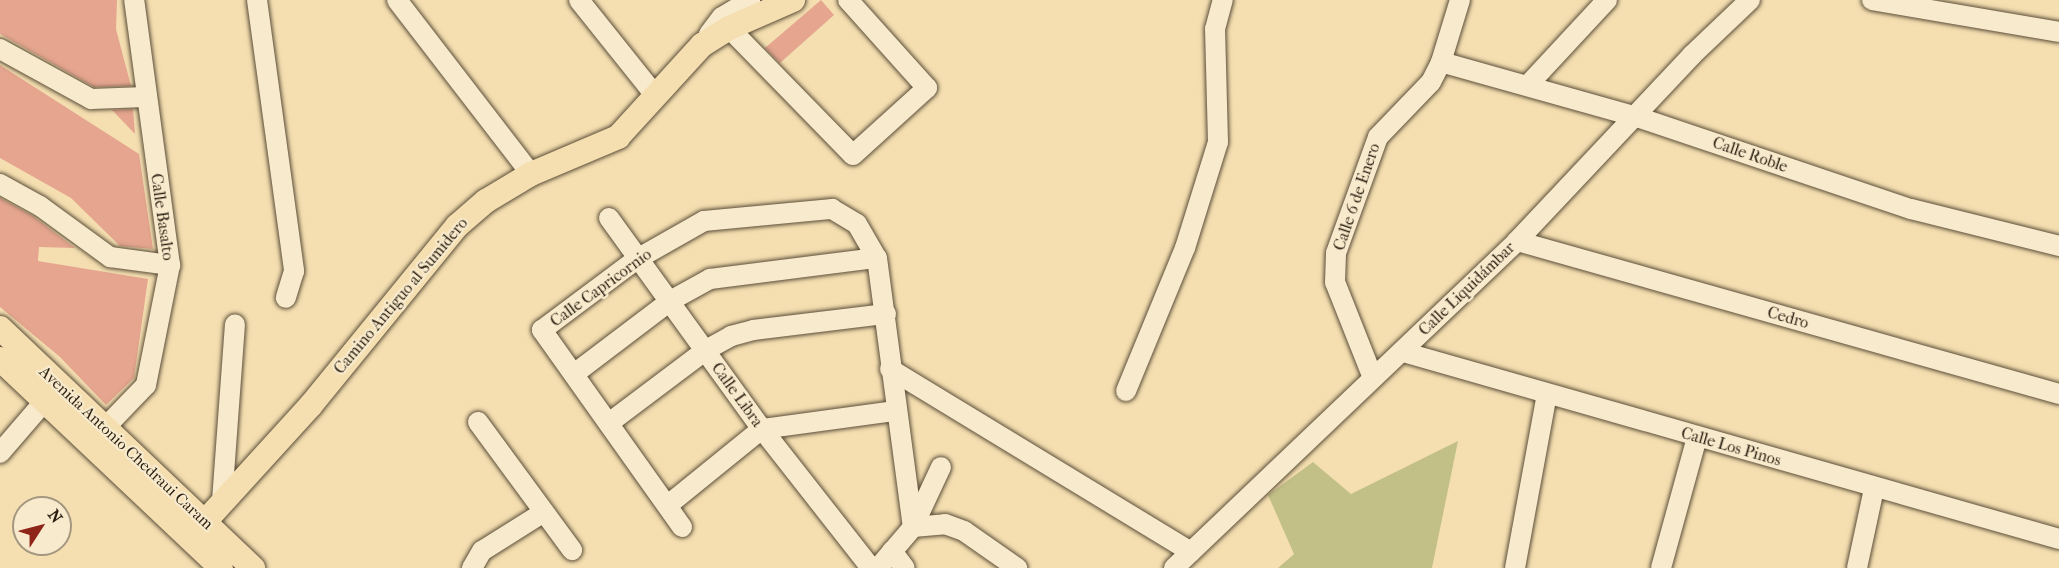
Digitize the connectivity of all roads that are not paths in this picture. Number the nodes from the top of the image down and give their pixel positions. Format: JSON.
{"nodes":[{"id":1,"x":134,"y":0,"type":"edge"},
{"id":2,"x":257,"y":0,"type":"edge"},
{"id":3,"x":397,"y":0,"type":"edge"},
{"id":4,"x":579,"y":0,"type":"edge"},
{"id":5,"x":750,"y":0,"type":"edge"},
{"id":6,"x":793,"y":0,"type":"edge"},
{"id":7,"x":848,"y":0,"type":"edge"},
{"id":8,"x":1222,"y":0,"type":"edge"},
{"id":9,"x":1460,"y":0,"type":"edge"},
{"id":10,"x":1607,"y":0,"type":"edge"},
{"id":11,"x":1750,"y":0,"type":"edge"},
{"id":12,"x":1872,"y":0,"type":"edge"},
{"id":13,"x":729,"y":28,"type":"junction"},
{"id":14,"x":2059,"y":32,"type":"edge"},
{"id":15,"x":702,"y":45,"type":"junction"},
{"id":16,"x":0,"y":49,"type":"edge"},
{"id":17,"x":1441,"y":62,"type":"junction"},
{"id":18,"x":1528,"y":85,"type":"junction"},
{"id":19,"x":654,"y":94,"type":"junction"},
{"id":20,"x":144,"y":97,"type":"junction"},
{"id":21,"x":1637,"y":117,"type":"junction"},
{"id":22,"x":531,"y":174,"type":"junction"},
{"id":23,"x":0,"y":184,"type":"edge"},
{"id":24,"x":609,"y":218,"type":"dead end"},
{"id":25,"x":1517,"y":241,"type":"junction"},
{"id":26,"x":2059,"y":246,"type":"edge"},
{"id":27,"x":878,"y":258,"type":"junction"},
{"id":28,"x":637,"y":259,"type":"junction"},
{"id":29,"x":170,"y":265,"type":"junction"},
{"id":30,"x":286,"y":298,"type":"dead end"},
{"id":31,"x":670,"y":302,"type":"junction"},
{"id":32,"x":886,"y":314,"type":"junction"},
{"id":33,"x":235,"y":324,"type":"dead end"},
{"id":34,"x":0,"y":328,"type":"edge"},
{"id":35,"x":706,"y":350,"type":"junction"},
{"id":36,"x":1403,"y":352,"type":"junction"},
{"id":37,"x":0,"y":359,"type":"edge"},
{"id":38,"x":890,"y":369,"type":"junction"},
{"id":39,"x":574,"y":374,"type":"junction"},
{"id":40,"x":1373,"y":378,"type":"junction"},
{"id":41,"x":1126,"y":391,"type":"dead end"},
{"id":42,"x":1547,"y":394,"type":"junction"},
{"id":43,"x":2059,"y":394,"type":"edge"},
{"id":44,"x":43,"y":403,"type":"junction"},
{"id":45,"x":895,"y":411,"type":"junction"},
{"id":46,"x":478,"y":422,"type":"dead end"},
{"id":47,"x":609,"y":423,"type":"junction"},
{"id":48,"x":762,"y":429,"type":"junction"},
{"id":49,"x":97,"y":437,"type":"junction"},
{"id":50,"x":1697,"y":437,"type":"junction"},
{"id":51,"x":0,"y":453,"type":"edge"},
{"id":52,"x":941,"y":467,"type":"dead end"},
{"id":53,"x":1874,"y":489,"type":"junction"},
{"id":54,"x":222,"y":501,"type":"junction"},
{"id":55,"x":668,"y":506,"type":"junction"},
{"id":56,"x":544,"y":512,"type":"junction"},
{"id":57,"x":682,"y":527,"type":"dead end"},
{"id":58,"x":913,"y":527,"type":"junction"},
{"id":59,"x":198,"y":530,"type":"junction"},
{"id":60,"x":2059,"y":539,"type":"edge"},
{"id":61,"x":572,"y":550,"type":"dead end"},
{"id":62,"x":892,"y":551,"type":"junction"},
{"id":63,"x":1191,"y":552,"type":"junction"},
{"id":64,"x":221,"y":568,"type":"edge"},
{"id":65,"x":253,"y":568,"type":"edge"},
{"id":66,"x":472,"y":568,"type":"edge"},
{"id":67,"x":871,"y":568,"type":"edge"},
{"id":68,"x":878,"y":568,"type":"edge"},
{"id":69,"x":905,"y":568,"type":"edge"},
{"id":70,"x":1017,"y":568,"type":"edge"},
{"id":71,"x":1174,"y":568,"type":"edge"},
{"id":72,"x":1515,"y":568,"type":"edge"},
{"id":73,"x":1661,"y":568,"type":"edge"},
{"id":74,"x":1857,"y":568,"type":"edge"}],
"edges":[{"from":1,"to":20,"type":"street","name":"Calle Basalto"},
{"from":2,"to":30,"type":"street"},
{"from":3,"to":22,"type":"street"},
{"from":4,"to":19,"type":"street"},
{"from":5,"to":15,"type":"street"},
{"from":6,"to":13,"type":"main road","name":"Camino Antiguo al Sumidero"},
{"from":7,"to":13,"type":"street"},
{"from":8,"to":41,"type":"street"},
{"from":9,"to":17,"type":"street","name":"Calle 6 de Enero"},
{"from":10,"to":18,"type":"street"},
{"from":11,"to":21,"type":"street","name":"Calle Liquidámbar"},
{"from":12,"to":14,"type":"street"},
{"from":13,"to":15,"type":"main road","name":"Camino Antiguo al Sumidero"},
{"from":15,"to":19,"type":"main road","name":"Camino Antiguo al Sumidero"},
{"from":16,"to":20,"type":"street"},
{"from":17,"to":18,"type":"street","name":"Calle Roble"},
{"from":17,"to":40,"type":"street","name":"Calle 6 de Enero"},
{"from":18,"to":21,"type":"street","name":"Calle Roble"},
{"from":19,"to":22,"type":"main road","name":"Camino Antiguo al Sumidero"},
{"from":20,"to":29,"type":"street","name":"Calle Basalto"},
{"from":21,"to":25,"type":"street","name":"Calle Liquidámbar"},
{"from":21,"to":26,"type":"street","name":"Calle Roble"},
{"from":22,"to":54,"type":"main road","name":"Camino Antiguo al Sumidero"},
{"from":23,"to":29,"type":"street"},
{"from":24,"to":28,"type":"street","name":"Calle Libra"},
{"from":25,"to":36,"type":"street","name":"Calle Liquidámbar"},
{"from":25,"to":43,"type":"street","name":"Cedro"},
{"from":27,"to":28,"type":"street","name":"Calle Capricornio"},
{"from":27,"to":31,"type":"street"},
{"from":27,"to":32,"type":"street","name":"Calle Capricornio"},
{"from":28,"to":31,"type":"street","name":"Calle Libra"},
{"from":28,"to":39,"type":"street","name":"Calle Capricornio"},
{"from":29,"to":49,"type":"street","name":"Calle Basalto"},
{"from":31,"to":35,"type":"street","name":"Calle Libra"},
{"from":31,"to":39,"type":"street"},
{"from":32,"to":35,"type":"street"},
{"from":32,"to":38,"type":"street","name":"Calle Capricornio"},
{"from":33,"to":54,"type":"street"},
{"from":34,"to":49,"type":"main road","name":"Avenida Antonio Chedraui Caram"},
{"from":35,"to":47,"type":"street"},
{"from":35,"to":48,"type":"street","name":"Calle Libra"},
{"from":36,"to":40,"type":"street","name":"Calle Liquidámbar"},
{"from":36,"to":42,"type":"street","name":"Calle Los Pinos"},
{"from":37,"to":44,"type":"main road","name":"Avenida Antonio Chedraui Caram"},
{"from":38,"to":45,"type":"street","name":"Calle Capricornio"},
{"from":38,"to":63,"type":"street"},
{"from":39,"to":47,"type":"street"},
{"from":40,"to":63,"type":"street","name":"Calle Liquidámbar"},
{"from":42,"to":50,"type":"street","name":"Calle Los Pinos"},
{"from":42,"to":72,"type":"street"},
{"from":44,"to":49,"type":"main road","name":"Avenida Antonio Chedraui Caram"},
{"from":44,"to":51,"type":"street"},
{"from":45,"to":48,"type":"street"},
{"from":45,"to":58,"type":"street","name":"Calle Capricornio"},
{"from":46,"to":56,"type":"street"},
{"from":47,"to":55,"type":"street"},
{"from":48,"to":55,"type":"street"},
{"from":48,"to":67,"type":"street","name":"Calle Libra"},
{"from":49,"to":59,"type":"main road","name":"Avenida Antonio Chedraui Caram"},
{"from":50,"to":53,"type":"street","name":"Calle Los Pinos"},
{"from":50,"to":73,"type":"street"},
{"from":52,"to":58,"type":"street"},
{"from":53,"to":60,"type":"street","name":"Calle Los Pinos"},
{"from":53,"to":74,"type":"street"},
{"from":54,"to":59,"type":"main road","name":"Camino Antiguo al Sumidero"},
{"from":55,"to":57,"type":"street"},
{"from":56,"to":61,"type":"street"},
{"from":56,"to":66,"type":"street"},
{"from":58,"to":62,"type":"street"},
{"from":58,"to":70,"type":"street"},
{"from":59,"to":64,"type":"main road","name":"Avenida Antonio Chedraui Caram"},
{"from":59,"to":65,"type":"main road","name":"Avenida Antonio Chedraui Caram"},
{"from":62,"to":68,"type":"street"},
{"from":62,"to":69,"type":"street"},
{"from":63,"to":71,"type":"street","name":"Calle Liquidámbar"}]}
